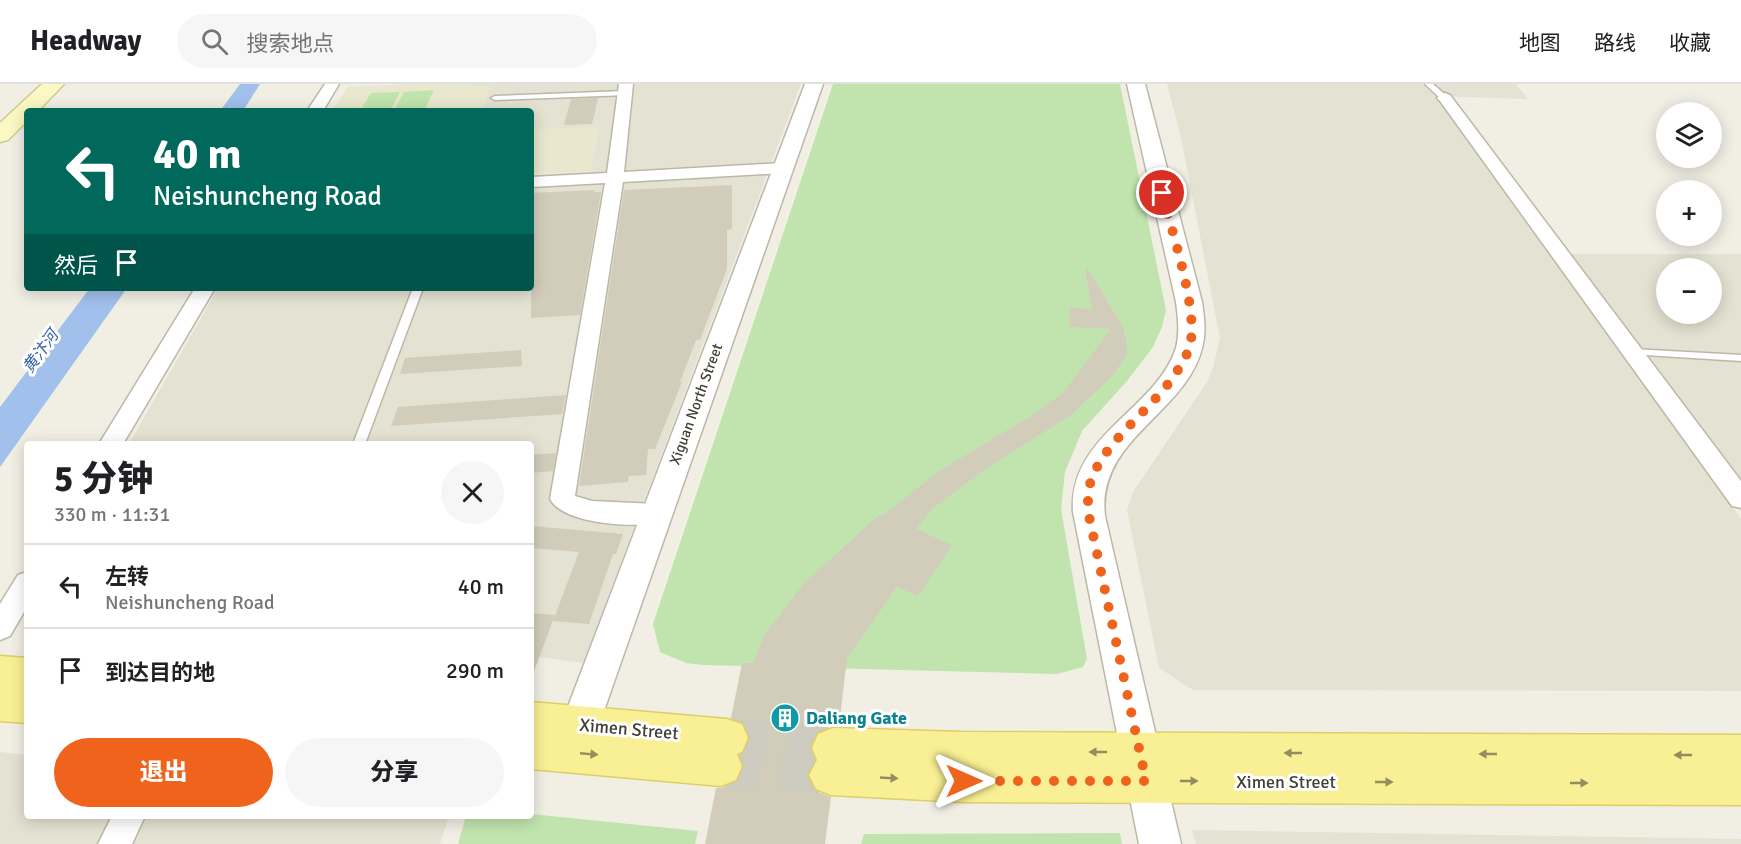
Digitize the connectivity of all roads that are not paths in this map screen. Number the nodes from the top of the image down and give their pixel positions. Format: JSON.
{"nodes":[{"id":1,"x":54,"y":84,"type":"edge"},
{"id":2,"x":69,"y":84,"type":"edge"},
{"id":3,"x":332,"y":84,"type":"edge"},
{"id":4,"x":814,"y":84,"type":"edge"},
{"id":5,"x":1136,"y":84,"type":"edge"},
{"id":6,"x":1429,"y":84,"type":"edge"},
{"id":7,"x":625,"y":88,"type":"edge"},
{"id":8,"x":495,"y":98,"type":"dead end"},
{"id":9,"x":1445,"y":98,"type":"joint"},
{"id":10,"x":29,"y":108,"type":"edge"},
{"id":11,"x":44,"y":108,"type":"edge"},
{"id":12,"x":317,"y":108,"type":"edge"},
{"id":13,"x":24,"y":112,"type":"edge"},
{"id":14,"x":24,"y":127,"type":"edge"},
{"id":15,"x":0,"y":135,"type":"edge"},
{"id":16,"x":0,"y":149,"type":"edge"},
{"id":17,"x":783,"y":168,"type":"junction"},
{"id":18,"x":615,"y":177,"type":"junction"},
{"id":19,"x":534,"y":182,"type":"edge"},
{"id":20,"x":203,"y":291,"type":"edge"},
{"id":21,"x":417,"y":291,"type":"edge"},
{"id":22,"x":1633,"y":352,"type":"junction"},
{"id":23,"x":1741,"y":358,"type":"edge"},
{"id":24,"x":113,"y":441,"type":"edge"},
{"id":25,"x":360,"y":441,"type":"edge"},
{"id":26,"x":1741,"y":499,"type":"edge"},
{"id":27,"x":656,"y":514,"type":"junction"},
{"id":28,"x":24,"y":588,"type":"edge"},
{"id":29,"x":0,"y":628,"type":"edge"},
{"id":30,"x":0,"y":673,"type":"edge"},
{"id":31,"x":24,"y":675,"type":"edge"},
{"id":32,"x":0,"y":703,"type":"edge"},
{"id":33,"x":24,"y":705,"type":"edge"},
{"id":34,"x":534,"y":721,"type":"edge"},
{"id":35,"x":580,"y":725,"type":"junction"},
{"id":36,"x":534,"y":749,"type":"edge"},
{"id":37,"x":1741,"y":755,"type":"edge"},
{"id":38,"x":832,"y":761,"type":"tunnel mouth"},
{"id":39,"x":1143,"y":767,"type":"junction"},
{"id":40,"x":1741,"y":784,"type":"edge"},
{"id":41,"x":128,"y":819,"type":"edge"},
{"id":42,"x":115,"y":844,"type":"edge"},
{"id":43,"x":1160,"y":844,"type":"edge"}],
"edges":[{"from":1,"to":10,"type":"main road"},
{"from":2,"to":11,"type":"main road"},
{"from":3,"to":12,"type":"street"},
{"from":4,"to":17,"type":"street","name":"Xiguan North Street"},
{"from":5,"to":39,"type":"street"},
{"from":6,"to":9,"type":"lane"},
{"from":7,"to":8,"type":"lane"},
{"from":7,"to":18,"type":"street"},
{"from":9,"to":22,"type":"street"},
{"from":13,"to":15,"type":"main road"},
{"from":14,"to":16,"type":"main road"},
{"from":17,"to":18,"type":"street"},
{"from":17,"to":27,"type":"street","name":"Xiguan North Street"},
{"from":18,"to":19,"type":"street"},
{"from":18,"to":27,"type":"street"},
{"from":20,"to":24,"type":"street"},
{"from":21,"to":25,"type":"lane"},
{"from":22,"to":23,"type":"lane"},
{"from":22,"to":26,"type":"street"},
{"from":27,"to":35,"type":"street","name":"Xiguan North Street"},
{"from":28,"to":29,"type":"street"},
{"from":30,"to":31,"type":"main road"},
{"from":32,"to":33,"type":"main road"},
{"from":34,"to":35,"type":"main road","name":"Ximen Street"},
{"from":36,"to":35,"type":"main road","name":"Ximen Street","one_way":true},
{"from":37,"to":39,"type":"main road","name":"Ximen Street","one_way":true},
{"from":38,"to":39,"type":"main road","name":"Ximen Street"},
{"from":39,"to":40,"type":"main road","name":"Ximen Street","one_way":true},
{"from":39,"to":43,"type":"street"},
{"from":41,"to":42,"type":"street"}]}
